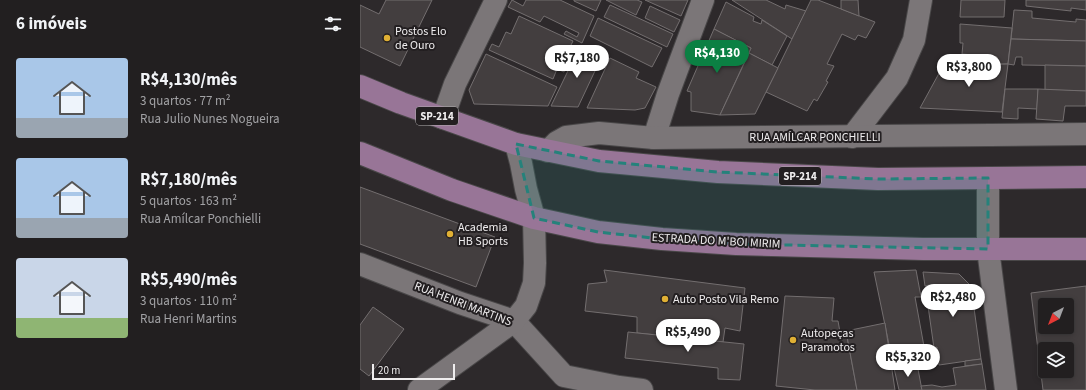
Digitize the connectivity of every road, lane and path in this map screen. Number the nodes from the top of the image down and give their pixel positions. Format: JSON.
{"nodes":[{"id":1,"x":496,"y":0,"type":"edge"},
{"id":2,"x":704,"y":0,"type":"edge"},
{"id":3,"x":921,"y":0,"type":"edge"},
{"id":4,"x":360,"y":86,"type":"edge"},
{"id":5,"x":443,"y":118,"type":"junction"},
{"id":6,"x":1086,"y":134,"type":"edge"},
{"id":7,"x":852,"y":137,"type":"junction"},
{"id":8,"x":654,"y":138,"type":"junction"},
{"id":9,"x":516,"y":144,"type":"junction"},
{"id":10,"x":548,"y":151,"type":"junction"},
{"id":11,"x":360,"y":153,"type":"edge"},
{"id":12,"x":1086,"y":177,"type":"edge"},
{"id":13,"x":988,"y":178,"type":"junction"},
{"id":14,"x":534,"y":218,"type":"junction"},
{"id":15,"x":988,"y":249,"type":"junction"},
{"id":16,"x":1086,"y":249,"type":"edge"},
{"id":17,"x":360,"y":264,"type":"edge"},
{"id":18,"x":514,"y":321,"type":"junction"},
{"id":19,"x":562,"y":383,"type":"edge"},
{"id":20,"x":419,"y":390,"type":"edge"},
{"id":21,"x":642,"y":390,"type":"edge"},
{"id":22,"x":1006,"y":390,"type":"edge"}],
"edges":[{"from":1,"to":5,"type":"street"},
{"from":2,"to":8,"type":"street"},
{"from":3,"to":7,"type":"street"},
{"from":4,"to":5,"type":"main road","number":"SP-214"},
{"from":5,"to":9,"type":"main road","number":"SP-214"},
{"from":6,"to":7,"type":"street","name":"RUA AMÍLCAR PONCHIELLI"},
{"from":7,"to":8,"type":"street","name":"RUA AMÍLCAR PONCHIELLI"},
{"from":8,"to":10,"type":"street","name":"RUA AMÍLCAR PONCHIELLI"},
{"from":9,"to":10,"type":"main road","number":"SP-214"},
{"from":9,"to":14,"type":"street"},
{"from":10,"to":13,"type":"main road","number":"SP-214"},
{"from":11,"to":14,"type":"main road","name":"ESTRADA DO M'BOI MIRIM"},
{"from":12,"to":13,"type":"main road","number":"SP-214"},
{"from":13,"to":15,"type":"street"},
{"from":14,"to":15,"type":"main road","name":"ESTRADA DO M'BOI MIRIM"},
{"from":14,"to":18,"type":"street"},
{"from":15,"to":16,"type":"main road","name":"ESTRADA DO M'BOI MIRIM"},
{"from":15,"to":22,"type":"street"},
{"from":17,"to":18,"type":"street","name":"RUA HENRI MARTINS"},
{"from":18,"to":19,"type":"street","name":"RUA HENRI MARTINS"},
{"from":18,"to":20,"type":"street"},
{"from":19,"to":21,"type":"street","name":"RUA HENRI MARTINS"}]}
